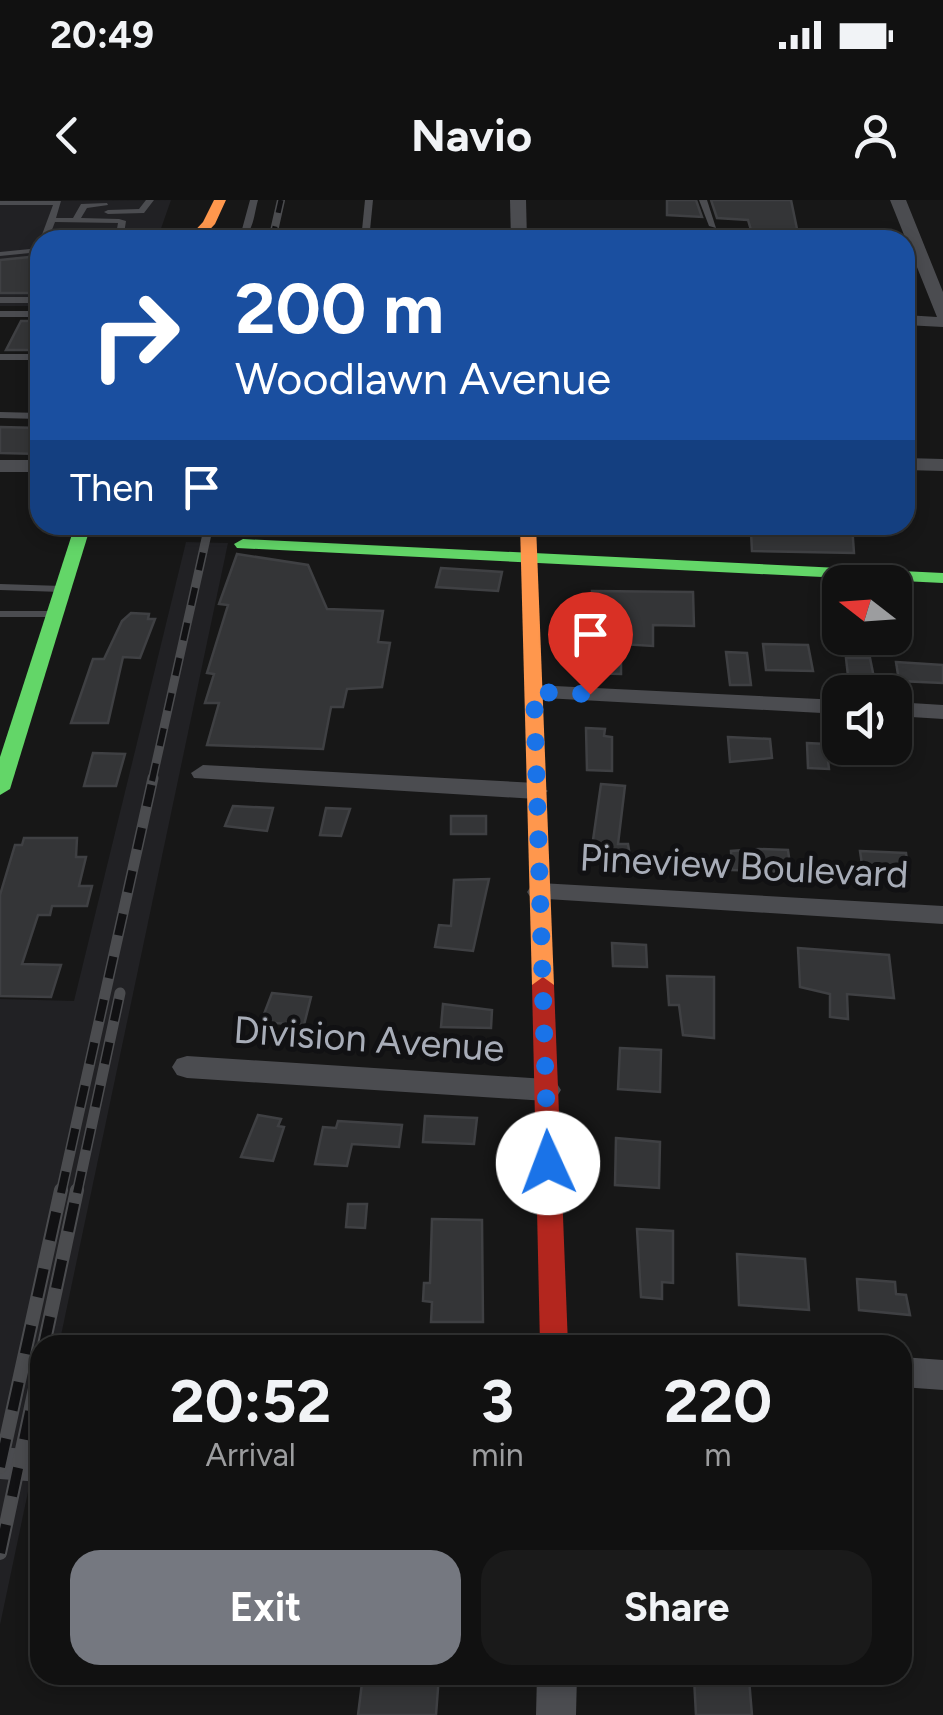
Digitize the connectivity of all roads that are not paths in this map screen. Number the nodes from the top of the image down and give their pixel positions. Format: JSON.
{"nodes":[{"id":1,"x":88,"y":200,"type":"edge"},
{"id":2,"x":149,"y":200,"type":"edge"},
{"id":3,"x":220,"y":200,"type":"edge"},
{"id":4,"x":254,"y":200,"type":"edge"},
{"id":5,"x":369,"y":200,"type":"edge"},
{"id":6,"x":518,"y":200,"type":"edge"},
{"id":7,"x":703,"y":200,"type":"edge"},
{"id":8,"x":898,"y":200,"type":"edge"},
{"id":9,"x":0,"y":203,"type":"edge"},
{"id":10,"x":58,"y":203,"type":"junction"},
{"id":11,"x":188,"y":212,"type":"dead end"},
{"id":12,"x":78,"y":216,"type":"junction"},
{"id":13,"x":52,"y":220,"type":"junction"},
{"id":14,"x":713,"y":226,"type":"dead end"},
{"id":15,"x":48,"y":230,"type":"edge"},
{"id":16,"x":122,"y":230,"type":"edge"},
{"id":17,"x":185,"y":230,"type":"edge"},
{"id":18,"x":203,"y":230,"type":"edge"},
{"id":19,"x":246,"y":230,"type":"edge"},
{"id":20,"x":366,"y":230,"type":"edge"},
{"id":21,"x":519,"y":230,"type":"edge"},
{"id":22,"x":910,"y":230,"type":"edge"},
{"id":23,"x":915,"y":243,"type":"edge"},
{"id":24,"x":30,"y":251,"type":"edge"},
{"id":25,"x":0,"y":254,"type":"edge"},
{"id":26,"x":0,"y":300,"type":"edge"},
{"id":27,"x":30,"y":300,"type":"edge"},
{"id":28,"x":943,"y":313,"type":"edge"},
{"id":29,"x":0,"y":314,"type":"edge"},
{"id":30,"x":30,"y":314,"type":"edge"},
{"id":31,"x":915,"y":321,"type":"edge"},
{"id":32,"x":943,"y":322,"type":"edge"},
{"id":33,"x":0,"y":357,"type":"edge"},
{"id":34,"x":30,"y":358,"type":"edge"},
{"id":35,"x":0,"y":415,"type":"edge"},
{"id":36,"x":30,"y":416,"type":"edge"},
{"id":37,"x":915,"y":465,"type":"edge"},
{"id":38,"x":0,"y":466,"type":"edge"},
{"id":39,"x":30,"y":466,"type":"edge"},
{"id":40,"x":943,"y":466,"type":"edge"},
{"id":41,"x":80,"y":535,"type":"edge"},
{"id":42,"x":528,"y":535,"type":"edge"},
{"id":43,"x":243,"y":544,"type":"dead end"},
{"id":44,"x":529,"y":558,"type":"junction"},
{"id":45,"x":943,"y":578,"type":"edge"},
{"id":46,"x":0,"y":587,"type":"edge"},
{"id":47,"x":63,"y":589,"type":"junction"},
{"id":48,"x":0,"y":614,"type":"edge"},
{"id":49,"x":55,"y":614,"type":"junction"},
{"id":50,"x":534,"y":692,"type":"junction"},
{"id":51,"x":822,"y":705,"type":"edge"},
{"id":52,"x":912,"y":710,"type":"edge"},
{"id":53,"x":943,"y":712,"type":"edge"},
{"id":54,"x":203,"y":773,"type":"dead end"},
{"id":55,"x":0,"y":789,"type":"edge"},
{"id":56,"x":536,"y":791,"type":"junction"},
{"id":57,"x":540,"y":892,"type":"junction"},
{"id":58,"x":943,"y":915,"type":"edge"},
{"id":59,"x":187,"y":1067,"type":"dead end"},
{"id":60,"x":546,"y":1090,"type":"junction"},
{"id":61,"x":554,"y":1335,"type":"edge"},
{"id":62,"x":912,"y":1373,"type":"edge"},
{"id":63,"x":943,"y":1375,"type":"edge"},
{"id":64,"x":0,"y":1464,"type":"edge"},
{"id":65,"x":30,"y":1466,"type":"edge"},
{"id":66,"x":556,"y":1685,"type":"edge"},
{"id":67,"x":556,"y":1715,"type":"edge"}],
"edges":[{"from":1,"to":10,"type":"lane"},
{"from":2,"to":12,"type":"lane"},
{"from":3,"to":18,"type":"street"},
{"from":4,"to":19,"type":"lane"},
{"from":5,"to":20,"type":"lane"},
{"from":6,"to":21,"type":"street"},
{"from":7,"to":14,"type":"lane"},
{"from":8,"to":22,"type":"street"},
{"from":9,"to":10,"type":"lane"},
{"from":10,"to":13,"type":"lane"},
{"from":11,"to":17,"type":"street"},
{"from":12,"to":13,"type":"lane"},
{"from":12,"to":16,"type":"lane"},
{"from":13,"to":15,"type":"lane"},
{"from":23,"to":28,"type":"street"},
{"from":24,"to":25,"type":"lane"},
{"from":26,"to":27,"type":"lane"},
{"from":29,"to":30,"type":"lane"},
{"from":31,"to":32,"type":"street"},
{"from":33,"to":34,"type":"lane"},
{"from":35,"to":36,"type":"lane"},
{"from":37,"to":40,"type":"street"},
{"from":38,"to":39,"type":"street"},
{"from":41,"to":47,"type":"street"},
{"from":42,"to":44,"type":"street"},
{"from":43,"to":44,"type":"street"},
{"from":44,"to":45,"type":"street"},
{"from":44,"to":50,"type":"street"},
{"from":46,"to":47,"type":"lane"},
{"from":47,"to":49,"type":"street"},
{"from":48,"to":49,"type":"lane"},
{"from":49,"to":55,"type":"street"},
{"from":50,"to":51,"type":"street"},
{"from":50,"to":56,"type":"street"},
{"from":52,"to":53,"type":"street"},
{"from":54,"to":56,"type":"street"},
{"from":56,"to":57,"type":"street"},
{"from":57,"to":58,"type":"street","name":"Pineview Boulevard"},
{"from":57,"to":60,"type":"street"},
{"from":59,"to":60,"type":"street","name":"Division Avenue"},
{"from":60,"to":61,"type":"street"},
{"from":62,"to":63,"type":"street"},
{"from":64,"to":65,"type":"street"},
{"from":66,"to":67,"type":"street"}]}
